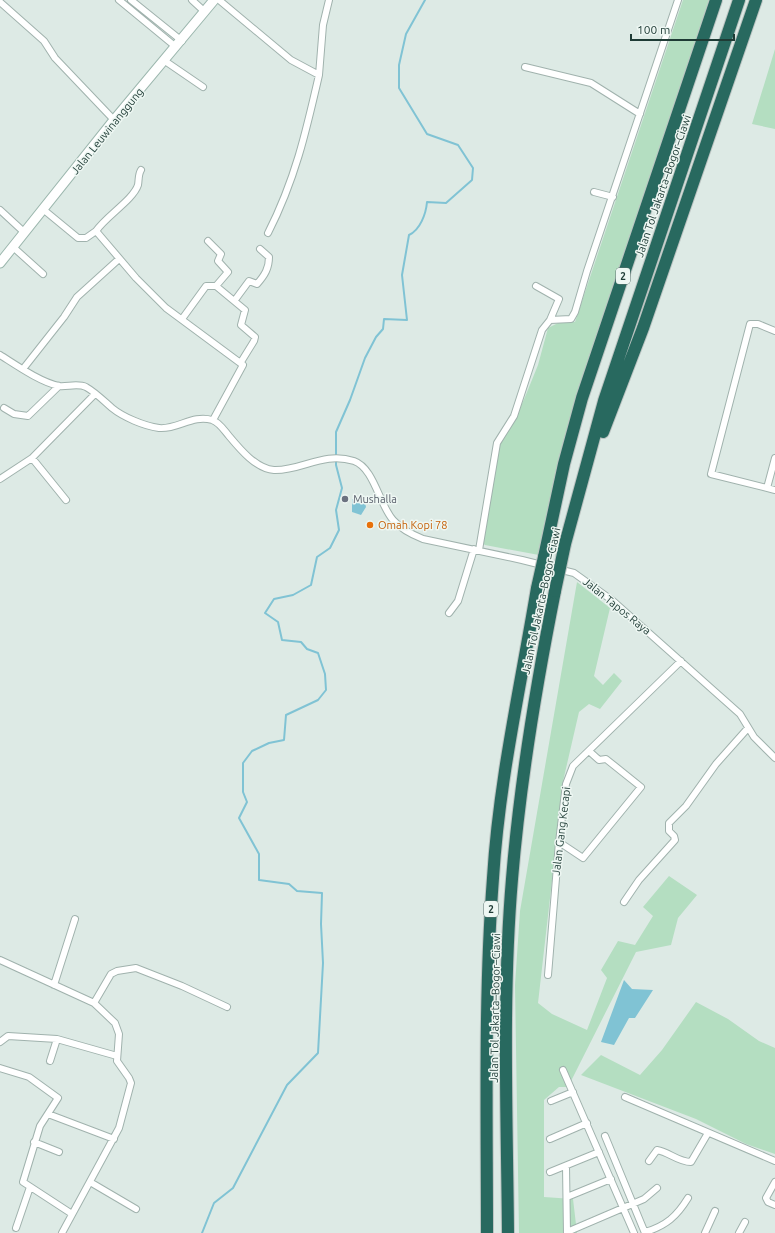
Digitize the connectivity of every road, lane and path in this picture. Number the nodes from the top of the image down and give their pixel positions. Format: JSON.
{"nodes":[{"id":1,"x":10,"y":0,"type":"edge"},
{"id":2,"x":119,"y":0,"type":"edge"},
{"id":3,"x":131,"y":0,"type":"edge"},
{"id":4,"x":192,"y":0,"type":"edge"},
{"id":5,"x":214,"y":0,"type":"edge"},
{"id":6,"x":219,"y":0,"type":"edge"},
{"id":7,"x":329,"y":0,"type":"edge"},
{"id":8,"x":678,"y":0,"type":"edge"},
{"id":9,"x":716,"y":0,"type":"edge"},
{"id":10,"x":739,"y":0,"type":"edge"},
{"id":11,"x":756,"y":0,"type":"edge"},
{"id":12,"x":2,"y":4,"type":"edge"},
{"id":13,"x":205,"y":12,"type":"junction"},
{"id":14,"x":179,"y":44,"type":"junction"},
{"id":15,"x":165,"y":61,"type":"junction"},
{"id":16,"x":525,"y":67,"type":"dead end"},
{"id":17,"x":319,"y":74,"type":"junction"},
{"id":18,"x":203,"y":87,"type":"dead end"},
{"id":19,"x":640,"y":114,"type":"junction"},
{"id":20,"x":114,"y":120,"type":"junction"},
{"id":21,"x":141,"y":170,"type":"dead end"},
{"id":22,"x":594,"y":192,"type":"dead end"},
{"id":23,"x":613,"y":197,"type":"junction"},
{"id":24,"x":0,"y":210,"type":"edge"},
{"id":25,"x":44,"y":210,"type":"junction"},
{"id":26,"x":96,"y":232,"type":"junction"},
{"id":27,"x":25,"y":233,"type":"junction"},
{"id":28,"x":268,"y":233,"type":"dead end"},
{"id":29,"x":208,"y":241,"type":"dead end"},
{"id":30,"x":13,"y":247,"type":"junction"},
{"id":31,"x":260,"y":249,"type":"dead end"},
{"id":32,"x":119,"y":259,"type":"junction"},
{"id":33,"x":0,"y":263,"type":"edge"},
{"id":34,"x":43,"y":274,"type":"dead end"},
{"id":35,"x":216,"y":286,"type":"junction"},
{"id":36,"x":536,"y":286,"type":"dead end"},
{"id":37,"x":235,"y":300,"type":"junction"},
{"id":38,"x":182,"y":319,"type":"junction"},
{"id":39,"x":550,"y":320,"type":"junction"},
{"id":40,"x":775,"y":331,"type":"edge"},
{"id":41,"x":0,"y":355,"type":"edge"},
{"id":42,"x":241,"y":362,"type":"junction"},
{"id":43,"x":23,"y":368,"type":"junction"},
{"id":44,"x":59,"y":386,"type":"junction"},
{"id":45,"x":95,"y":394,"type":"junction"},
{"id":46,"x":4,"y":408,"type":"dead end"},
{"id":47,"x":213,"y":420,"type":"junction"},
{"id":48,"x":32,"y":458,"type":"junction"},
{"id":49,"x":775,"y":458,"type":"edge"},
{"id":50,"x":0,"y":479,"type":"edge"},
{"id":51,"x":767,"y":488,"type":"junction"},
{"id":52,"x":775,"y":490,"type":"edge"},
{"id":53,"x":66,"y":500,"type":"dead end"},
{"id":54,"x":570,"y":526,"type":"junction"},
{"id":55,"x":476,"y":549,"type":"junction"},
{"id":56,"x":449,"y":613,"type":"dead end"},
{"id":57,"x":681,"y":661,"type":"junction"},
{"id":58,"x":748,"y":728,"type":"junction"},
{"id":59,"x":589,"y":751,"type":"junction"},
{"id":60,"x":774,"y":755,"type":"edge"},
{"id":61,"x":559,"y":842,"type":"junction"},
{"id":62,"x":624,"y":902,"type":"dead end"},
{"id":63,"x":75,"y":919,"type":"dead end"},
{"id":64,"x":0,"y":960,"type":"edge"},
{"id":65,"x":548,"y":976,"type":"dead end"},
{"id":66,"x":54,"y":985,"type":"junction"},
{"id":67,"x":94,"y":1003,"type":"junction"},
{"id":68,"x":227,"y":1007,"type":"dead end"},
{"id":69,"x":57,"y":1039,"type":"junction"},
{"id":70,"x":0,"y":1042,"type":"edge"},
{"id":71,"x":117,"y":1056,"type":"junction"},
{"id":72,"x":50,"y":1061,"type":"dead end"},
{"id":73,"x":0,"y":1068,"type":"edge"},
{"id":74,"x":563,"y":1070,"type":"dead end"},
{"id":75,"x":573,"y":1092,"type":"junction"},
{"id":76,"x":625,"y":1097,"type":"dead end"},
{"id":77,"x":551,"y":1101,"type":"dead end"},
{"id":78,"x":48,"y":1114,"type":"junction"},
{"id":79,"x":587,"y":1123,"type":"junction"},
{"id":80,"x":708,"y":1133,"type":"junction"},
{"id":81,"x":605,"y":1136,"type":"dead end"},
{"id":82,"x":114,"y":1139,"type":"junction"},
{"id":83,"x":550,"y":1139,"type":"dead end"},
{"id":84,"x":34,"y":1142,"type":"junction"},
{"id":85,"x":59,"y":1152,"type":"dead end"},
{"id":86,"x":599,"y":1152,"type":"junction"},
{"id":87,"x":649,"y":1161,"type":"dead end"},
{"id":88,"x":775,"y":1161,"type":"edge"},
{"id":89,"x":566,"y":1166,"type":"junction"},
{"id":90,"x":550,"y":1172,"type":"dead end"},
{"id":91,"x":611,"y":1179,"type":"junction"},
{"id":92,"x":90,"y":1182,"type":"junction"},
{"id":93,"x":775,"y":1182,"type":"edge"},
{"id":94,"x":30,"y":1187,"type":"junction"},
{"id":95,"x":657,"y":1188,"type":"dead end"},
{"id":96,"x":566,"y":1197,"type":"junction"},
{"id":97,"x":688,"y":1198,"type":"dead end"},
{"id":98,"x":633,"y":1204,"type":"junction"},
{"id":99,"x":775,"y":1205,"type":"edge"},
{"id":100,"x":623,"y":1208,"type":"junction"},
{"id":101,"x":136,"y":1209,"type":"dead end"},
{"id":102,"x":715,"y":1211,"type":"dead end"},
{"id":103,"x":72,"y":1214,"type":"junction"},
{"id":104,"x":745,"y":1222,"type":"dead end"},
{"id":105,"x":16,"y":1228,"type":"dead end"},
{"id":106,"x":645,"y":1232,"type":"edge"},
{"id":107,"x":62,"y":1233,"type":"edge"},
{"id":108,"x":487,"y":1233,"type":"edge"},
{"id":109,"x":508,"y":1233,"type":"edge"},
{"id":110,"x":567,"y":1233,"type":"edge"},
{"id":111,"x":634,"y":1233,"type":"edge"},
{"id":112,"x":705,"y":1233,"type":"edge"},
{"id":113,"x":739,"y":1233,"type":"edge"}],
"edges":[{"from":1,"to":12,"type":"street"},
{"from":2,"to":14,"type":"street"},
{"from":3,"to":14,"type":"street"},
{"from":4,"to":13,"type":"street"},
{"from":5,"to":13,"type":"main road","name":"Jalan Leuwinanggung"},
{"from":6,"to":17,"type":"street"},
{"from":7,"to":17,"type":"street"},
{"from":8,"to":19,"type":"street"},
{"from":9,"to":108,"type":"highway","name":"Jalan Tol Jakarta–Bogor–Ciawi","number":"2","bridge":true},
{"from":10,"to":54,"type":"highway","name":"Jalan Tol Jakarta–Bogor–Ciawi","number":"2"},
{"from":11,"to":54,"type":"highway"},
{"from":12,"to":20,"type":"street"},
{"from":13,"to":14,"type":"main road","name":"Jalan Leuwinanggung"},
{"from":14,"to":15,"type":"main road","name":"Jalan Leuwinanggung"},
{"from":15,"to":18,"type":"street"},
{"from":15,"to":20,"type":"main road","name":"Jalan Leuwinanggung"},
{"from":16,"to":19,"type":"street"},
{"from":17,"to":28,"type":"street"},
{"from":19,"to":23,"type":"street"},
{"from":20,"to":25,"type":"main road","name":"Jalan Leuwinanggung"},
{"from":21,"to":26,"type":"street"},
{"from":22,"to":23,"type":"street"},
{"from":23,"to":39,"type":"street"},
{"from":24,"to":27,"type":"street"},
{"from":25,"to":26,"type":"street"},
{"from":25,"to":27,"type":"main road","name":"Jalan Leuwinanggung"},
{"from":26,"to":32,"type":"street"},
{"from":27,"to":30,"type":"main road","name":"Jalan Leuwinanggung"},
{"from":29,"to":35,"type":"street"},
{"from":30,"to":33,"type":"main road","name":"Jalan Leuwinanggung"},
{"from":30,"to":34,"type":"street"},
{"from":31,"to":37,"type":"street"},
{"from":32,"to":38,"type":"street"},
{"from":32,"to":43,"type":"street"},
{"from":35,"to":37,"type":"street"},
{"from":35,"to":38,"type":"street"},
{"from":36,"to":39,"type":"street"},
{"from":37,"to":42,"type":"street"},
{"from":38,"to":42,"type":"street"},
{"from":39,"to":55,"type":"street"},
{"from":40,"to":51,"type":"street"},
{"from":41,"to":43,"type":"street"},
{"from":42,"to":47,"type":"street"},
{"from":43,"to":44,"type":"street"},
{"from":44,"to":45,"type":"street"},
{"from":44,"to":46,"type":"street"},
{"from":45,"to":47,"type":"street"},
{"from":45,"to":48,"type":"street"},
{"from":47,"to":55,"type":"street","name":"Jalan Tapos Raya"},
{"from":48,"to":50,"type":"street"},
{"from":48,"to":53,"type":"street"},
{"from":49,"to":51,"type":"street"},
{"from":51,"to":52,"type":"street"},
{"from":54,"to":109,"type":"highway","name":"Jalan Tol Jakarta–Bogor–Ciawi","number":"2","bridge":true},
{"from":55,"to":56,"type":"street"},
{"from":55,"to":57,"type":"street","name":"Jalan Tapos Raya"},
{"from":57,"to":58,"type":"street","name":"Jalan Tapos Raya"},
{"from":57,"to":59,"type":"street","name":"Jalan Gang Kecapi"},
{"from":58,"to":60,"type":"street","name":"Jalan Tapos Raya"},
{"from":58,"to":62,"type":"street"},
{"from":59,"to":61,"type":"street","name":"Jalan Gang Kecapi"},
{"from":59,"to":61,"type":"street"},
{"from":61,"to":65,"type":"street","name":"Jalan Gang Kecapi"},
{"from":63,"to":66,"type":"street"},
{"from":64,"to":66,"type":"street"},
{"from":66,"to":67,"type":"street"},
{"from":67,"to":68,"type":"street"},
{"from":67,"to":71,"type":"street"},
{"from":69,"to":70,"type":"street"},
{"from":69,"to":71,"type":"street"},
{"from":69,"to":72,"type":"street"},
{"from":71,"to":82,"type":"street"},
{"from":73,"to":78,"type":"street"},
{"from":74,"to":75,"type":"street"},
{"from":75,"to":77,"type":"street"},
{"from":75,"to":79,"type":"street"},
{"from":76,"to":80,"type":"street"},
{"from":78,"to":82,"type":"street"},
{"from":78,"to":84,"type":"street"},
{"from":79,"to":83,"type":"street"},
{"from":79,"to":86,"type":"street"},
{"from":80,"to":87,"type":"street"},
{"from":80,"to":88,"type":"street"},
{"from":81,"to":98,"type":"street"},
{"from":82,"to":92,"type":"street"},
{"from":84,"to":85,"type":"street"},
{"from":84,"to":94,"type":"street"},
{"from":86,"to":89,"type":"street"},
{"from":86,"to":91,"type":"street"},
{"from":89,"to":90,"type":"street"},
{"from":89,"to":96,"type":"street"},
{"from":91,"to":96,"type":"street"},
{"from":91,"to":100,"type":"street"},
{"from":92,"to":101,"type":"street"},
{"from":92,"to":103,"type":"street"},
{"from":93,"to":99,"type":"street"},
{"from":94,"to":103,"type":"street"},
{"from":94,"to":105,"type":"street"},
{"from":95,"to":98,"type":"street"},
{"from":96,"to":110,"type":"street"},
{"from":97,"to":106,"type":"street"},
{"from":98,"to":100,"type":"street"},
{"from":98,"to":106,"type":"street"},
{"from":100,"to":110,"type":"street"},
{"from":100,"to":111,"type":"street"},
{"from":102,"to":112,"type":"street"},
{"from":103,"to":107,"type":"street"},
{"from":104,"to":113,"type":"street"}]}
